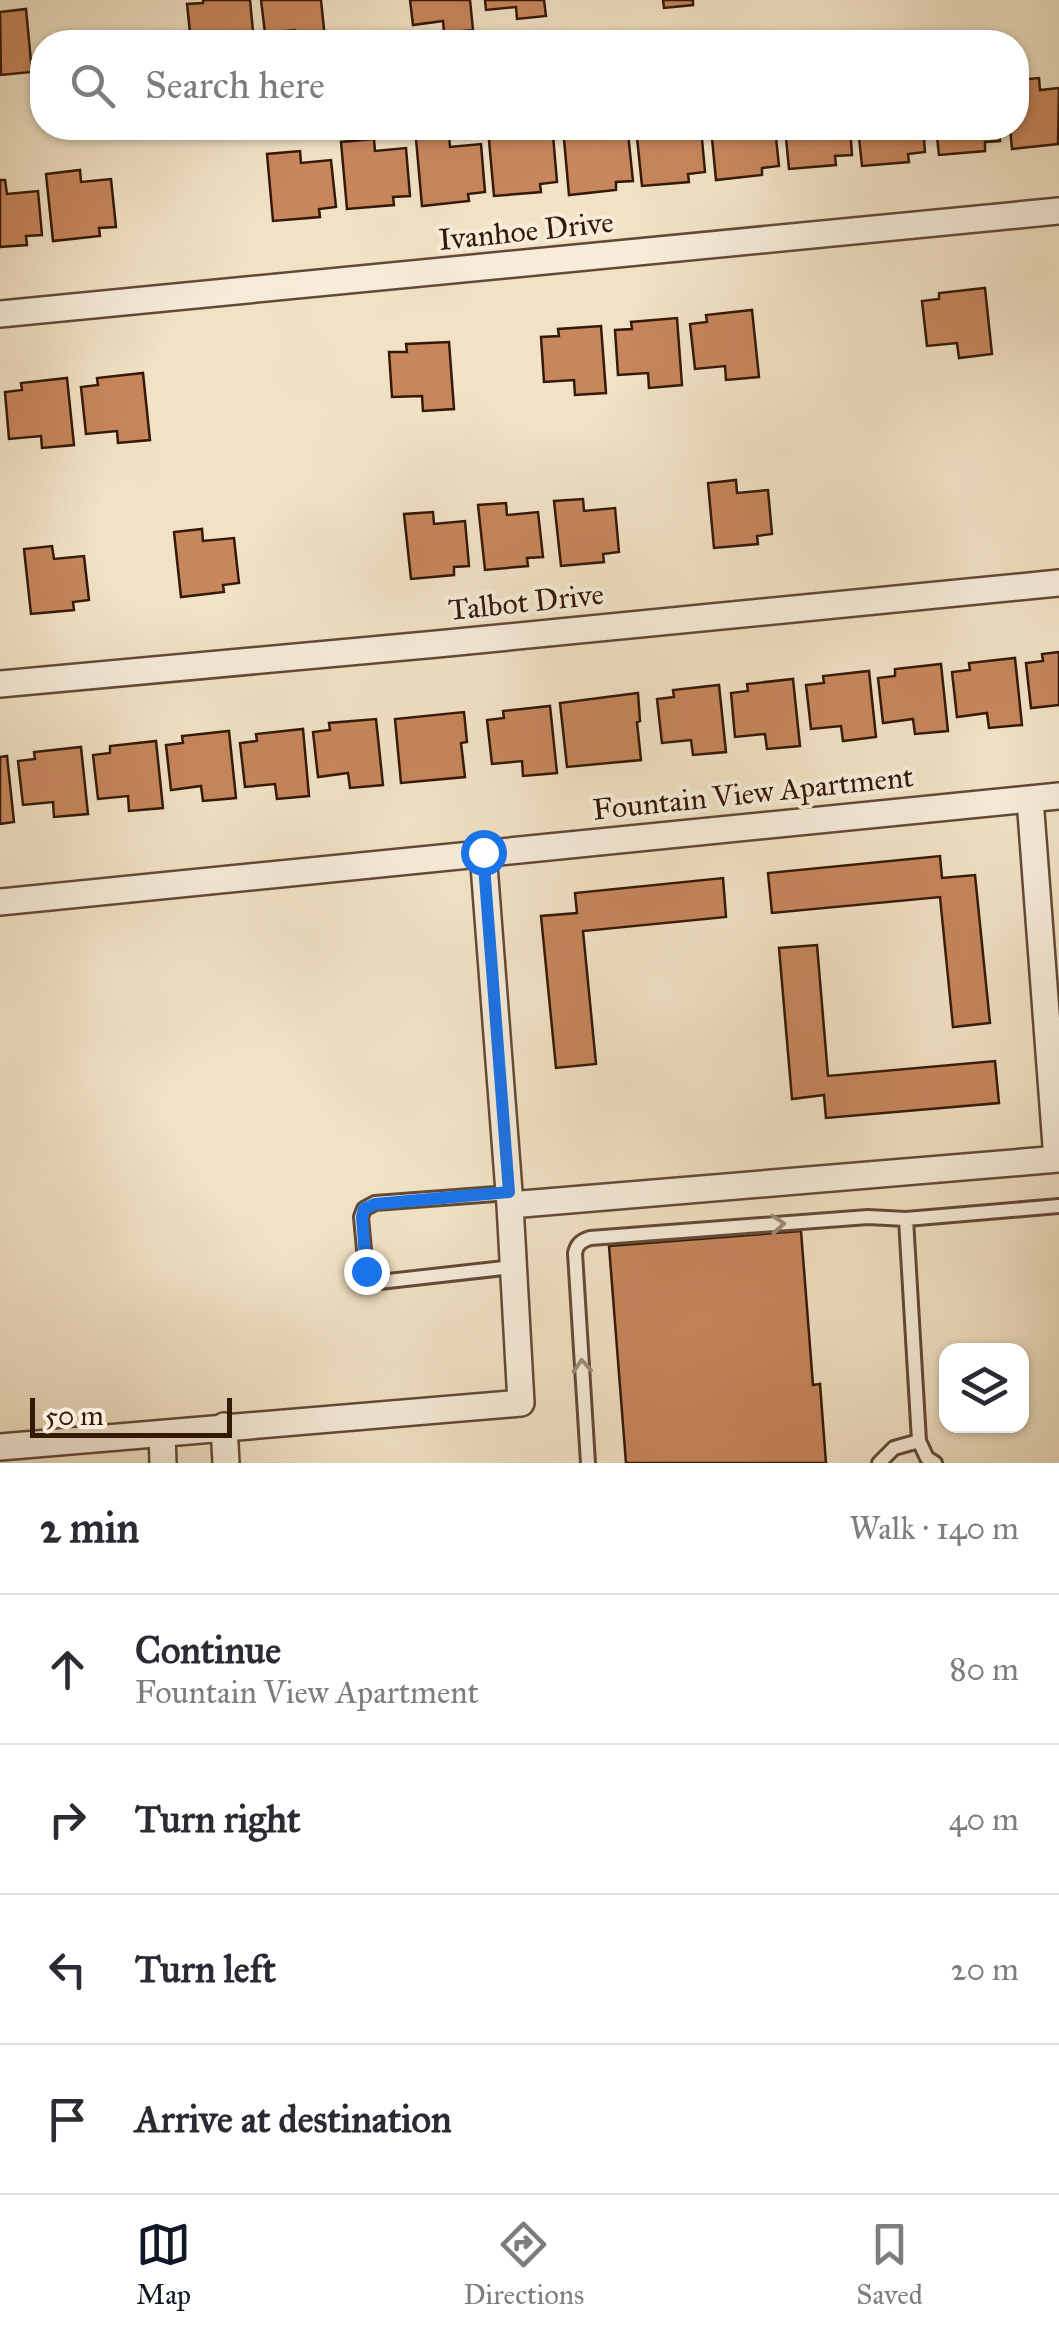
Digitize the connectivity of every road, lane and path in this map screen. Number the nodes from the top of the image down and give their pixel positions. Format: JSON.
{"nodes":[{"id":1,"x":1059,"y":211,"type":"edge"},
{"id":2,"x":0,"y":314,"type":"edge"},
{"id":3,"x":1059,"y":582,"type":"edge"},
{"id":4,"x":0,"y":684,"type":"edge"},
{"id":5,"x":1059,"y":796,"type":"edge"},
{"id":6,"x":1030,"y":799,"type":"junction"},
{"id":7,"x":483,"y":852,"type":"junction"},
{"id":8,"x":0,"y":902,"type":"edge"},
{"id":9,"x":1058,"y":1159,"type":"edge"},
{"id":10,"x":510,"y":1199,"type":"junction"},
{"id":11,"x":1059,"y":1206,"type":"edge"},
{"id":12,"x":906,"y":1219,"type":"junction"},
{"id":13,"x":514,"y":1267,"type":"junction"},
{"id":14,"x":224,"y":1426,"type":"junction"},
{"id":15,"x":162,"y":1434,"type":"junction"},
{"id":16,"x":919,"y":1441,"type":"junction"},
{"id":17,"x":0,"y":1447,"type":"edge"},
{"id":18,"x":163,"y":1463,"type":"edge"},
{"id":19,"x":226,"y":1463,"type":"edge"},
{"id":20,"x":588,"y":1463,"type":"edge"},
{"id":21,"x":879,"y":1463,"type":"edge"},
{"id":22,"x":935,"y":1463,"type":"edge"}],
"edges":[{"from":1,"to":2,"type":"street","name":"Ivanhoe Drive"},
{"from":3,"to":4,"type":"street","name":"Talbot Drive"},
{"from":5,"to":6,"type":"street","name":"Fountain View Apartment"},
{"from":6,"to":7,"type":"street","name":"Fountain View Apartment"},
{"from":6,"to":9,"type":"street"},
{"from":7,"to":8,"type":"street","name":"Fountain View Apartment"},
{"from":7,"to":10,"type":"street"},
{"from":9,"to":10,"type":"street"},
{"from":10,"to":13,"type":"street"},
{"from":10,"to":13,"type":"lane"},
{"from":11,"to":12,"type":"lane"},
{"from":12,"to":16,"type":"lane"},
{"from":20,"to":12,"type":"lane","one_way":true},
{"from":13,"to":14,"type":"street"},
{"from":14,"to":15,"type":"street"},
{"from":14,"to":19,"type":"street"},
{"from":15,"to":17,"type":"street"},
{"from":15,"to":18,"type":"street"},
{"from":16,"to":21,"type":"lane"},
{"from":16,"to":22,"type":"lane"}]}
